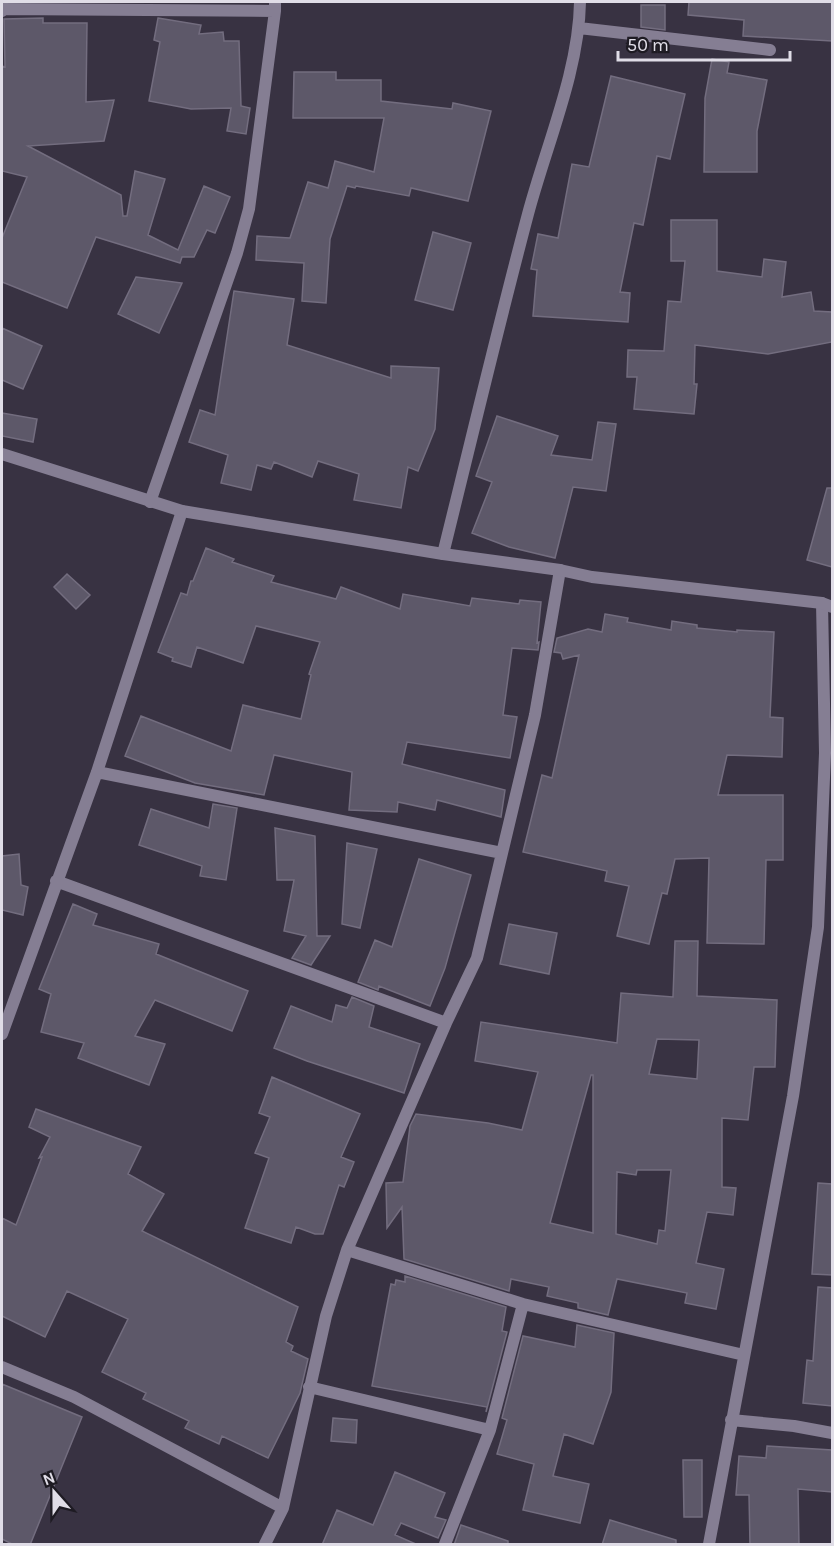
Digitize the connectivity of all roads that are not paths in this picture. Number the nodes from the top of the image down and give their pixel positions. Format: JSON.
{"nodes":[{"id":1,"x":580,"y":2,"type":"edge"},
{"id":2,"x":275,"y":6,"type":"edge"},
{"id":3,"x":2,"y":11,"type":"edge"},
{"id":4,"x":579,"y":28,"type":"junction"},
{"id":5,"x":770,"y":50,"type":"dead end"},
{"id":6,"x":2,"y":454,"type":"edge"},
{"id":7,"x":150,"y":502,"type":"junction"},
{"id":8,"x":182,"y":511,"type":"junction"},
{"id":9,"x":443,"y":554,"type":"junction"},
{"id":10,"x":561,"y":570,"type":"junction"},
{"id":11,"x":827,"y":605,"type":"edge"},
{"id":12,"x":97,"y":772,"type":"junction"},
{"id":13,"x":502,"y":853,"type":"junction"},
{"id":14,"x":56,"y":880,"type":"junction"},
{"id":15,"x":446,"y":1023,"type":"junction"},
{"id":16,"x":2,"y":1034,"type":"edge"},
{"id":17,"x":347,"y":1250,"type":"junction"},
{"id":18,"x":523,"y":1304,"type":"junction"},
{"id":19,"x":744,"y":1355,"type":"junction"},
{"id":20,"x":2,"y":1367,"type":"edge"},
{"id":21,"x":309,"y":1386,"type":"junction"},
{"id":22,"x":731,"y":1420,"type":"junction"},
{"id":23,"x":490,"y":1430,"type":"junction"},
{"id":24,"x":832,"y":1433,"type":"edge"},
{"id":25,"x":283,"y":1508,"type":"junction"},
{"id":26,"x":265,"y":1545,"type":"edge"},
{"id":27,"x":445,"y":1545,"type":"edge"},
{"id":28,"x":709,"y":1545,"type":"edge"}],
"edges":[{"from":1,"to":4,"type":"street"},
{"from":2,"to":3,"type":"street"},
{"from":2,"to":7,"type":"street"},
{"from":4,"to":5,"type":"street"},
{"from":4,"to":9,"type":"street"},
{"from":6,"to":7,"type":"street"},
{"from":7,"to":8,"type":"street"},
{"from":8,"to":9,"type":"street"},
{"from":8,"to":12,"type":"street"},
{"from":9,"to":10,"type":"street"},
{"from":10,"to":11,"type":"street"},
{"from":10,"to":13,"type":"street"},
{"from":11,"to":19,"type":"street"},
{"from":12,"to":13,"type":"street"},
{"from":12,"to":14,"type":"street"},
{"from":13,"to":15,"type":"street"},
{"from":14,"to":15,"type":"street"},
{"from":14,"to":16,"type":"street"},
{"from":15,"to":17,"type":"street"},
{"from":17,"to":18,"type":"street"},
{"from":17,"to":21,"type":"street"},
{"from":18,"to":19,"type":"street"},
{"from":18,"to":23,"type":"street"},
{"from":19,"to":22,"type":"street"},
{"from":20,"to":25,"type":"street"},
{"from":21,"to":23,"type":"street"},
{"from":21,"to":25,"type":"street"},
{"from":22,"to":24,"type":"street"},
{"from":22,"to":28,"type":"street"},
{"from":23,"to":27,"type":"street"},
{"from":25,"to":26,"type":"street"}]}
